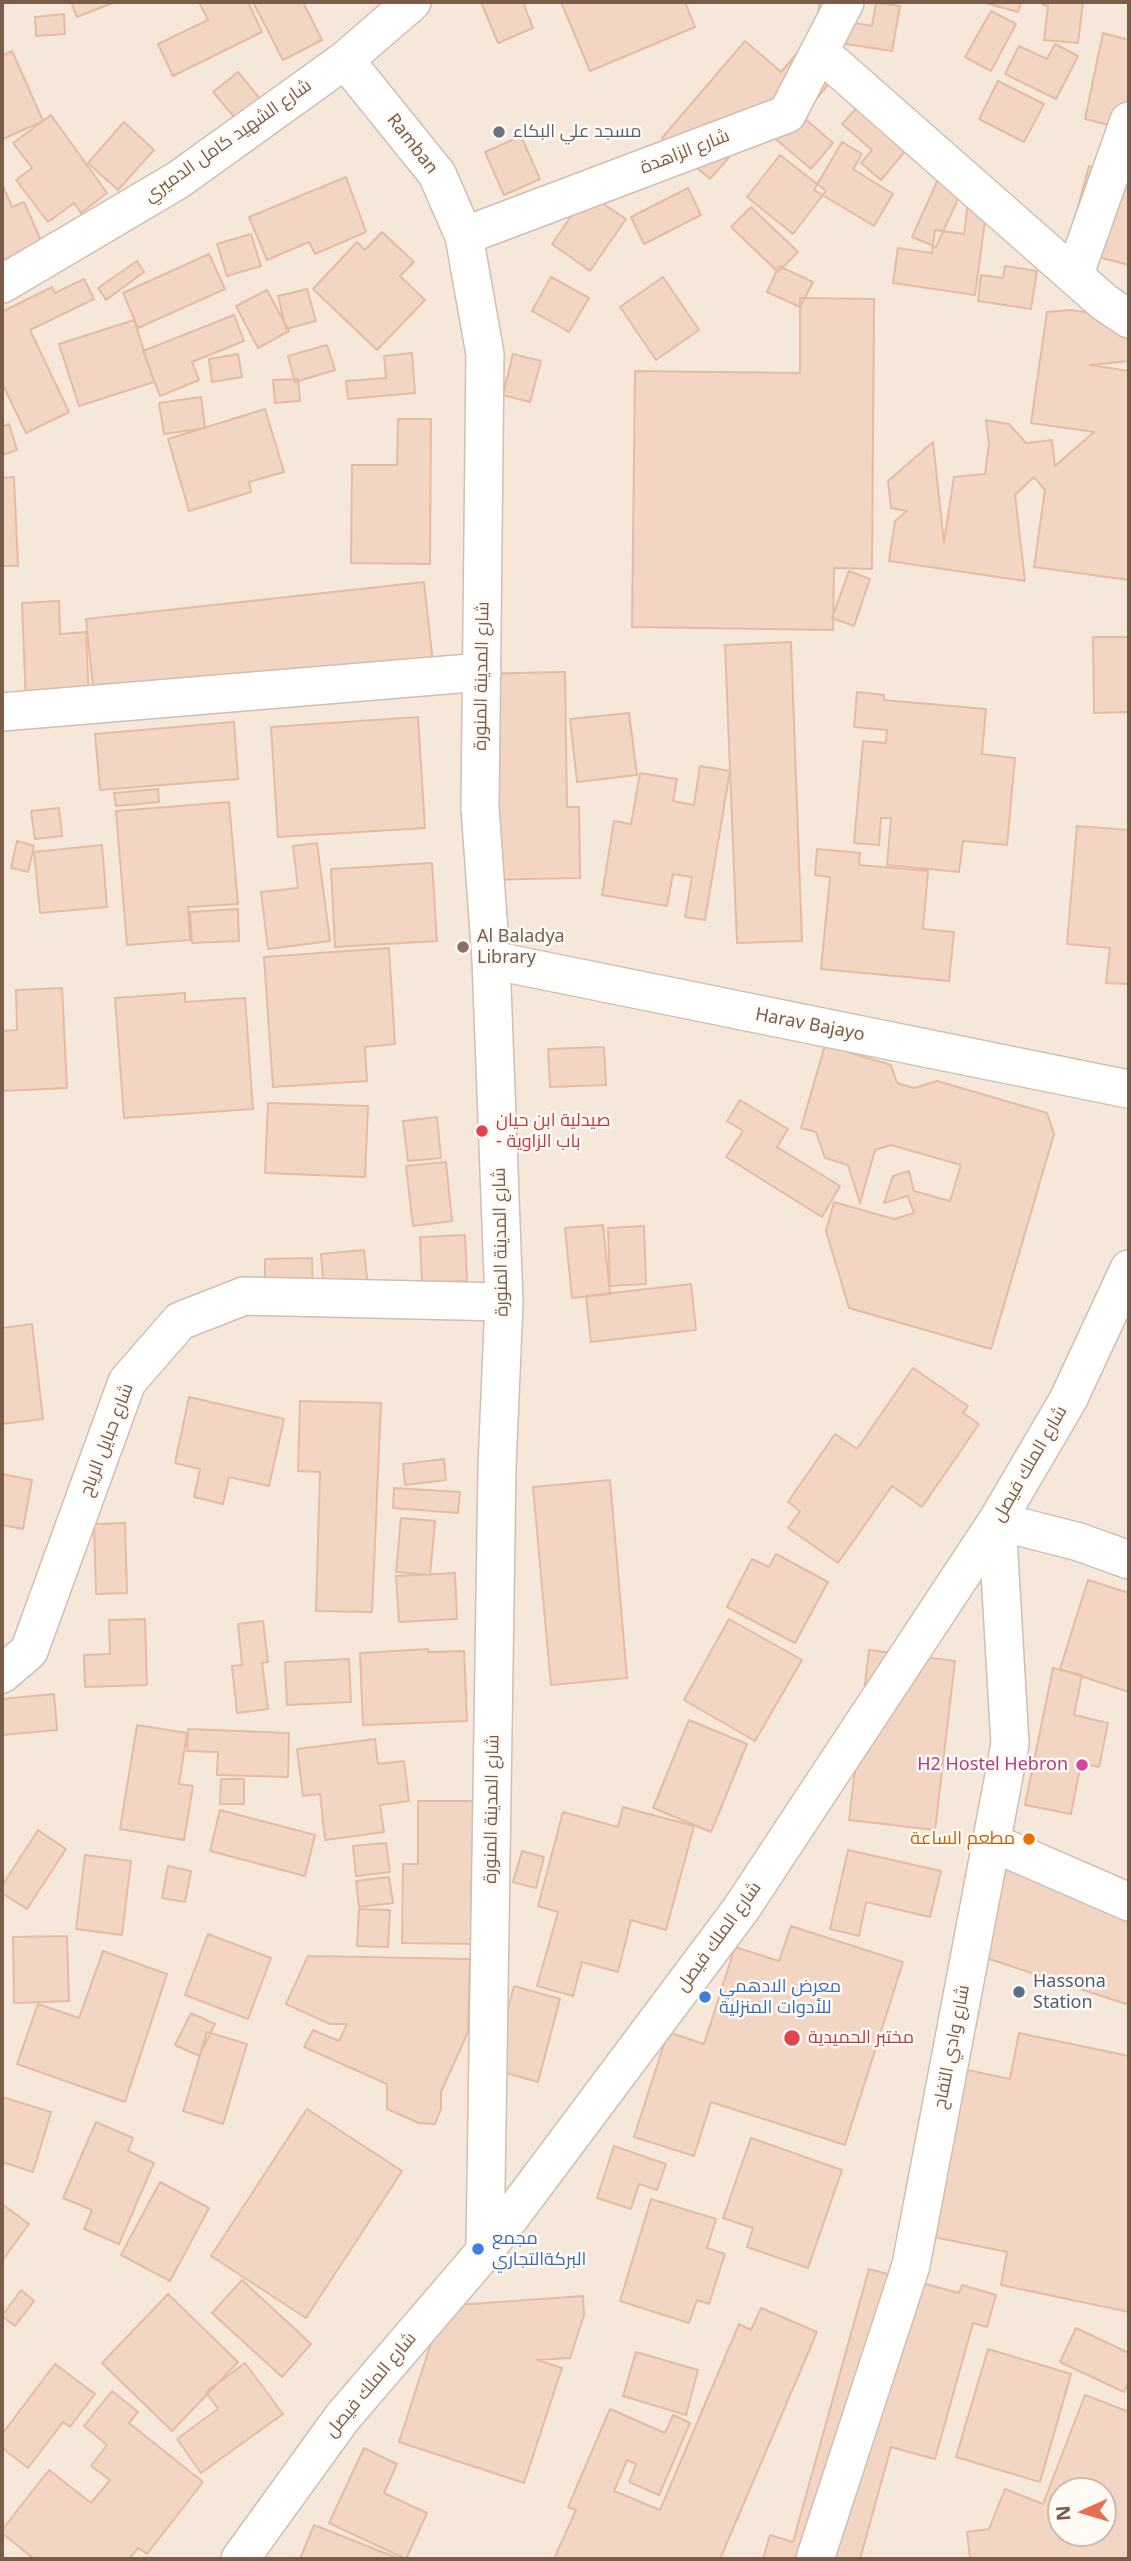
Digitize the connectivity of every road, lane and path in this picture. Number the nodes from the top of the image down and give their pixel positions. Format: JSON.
{"nodes":[{"id":1,"x":412,"y":2,"type":"edge"},
{"id":2,"x":845,"y":2,"type":"edge"},
{"id":3,"x":820,"y":52,"type":"junction"},
{"id":4,"x":345,"y":60,"type":"junction"},
{"id":5,"x":1129,"y":121,"type":"edge"},
{"id":6,"x":464,"y":236,"type":"junction"},
{"id":7,"x":1074,"y":276,"type":"junction"},
{"id":8,"x":2,"y":284,"type":"edge"},
{"id":9,"x":1129,"y":319,"type":"edge"},
{"id":10,"x":482,"y":672,"type":"junction"},
{"id":11,"x":2,"y":712,"type":"edge"},
{"id":12,"x":491,"y":960,"type":"junction"},
{"id":13,"x":1129,"y":1099,"type":"edge"},
{"id":14,"x":1129,"y":1269,"type":"edge"},
{"id":15,"x":504,"y":1302,"type":"junction"},
{"id":16,"x":997,"y":1521,"type":"junction"},
{"id":17,"x":1129,"y":1560,"type":"edge"},
{"id":18,"x":2,"y":1674,"type":"edge"},
{"id":19,"x":991,"y":1842,"type":"junction"},
{"id":20,"x":1129,"y":1902,"type":"edge"},
{"id":21,"x":485,"y":2250,"type":"junction"},
{"id":22,"x":240,"y":2559,"type":"edge"},
{"id":23,"x":815,"y":2559,"type":"edge"}],
"edges":[{"from":1,"to":4,"type":"street","name":"شارع الشهيد كامل الدميري"},
{"from":2,"to":3,"type":"street","name":"شارع الزاهدة"},
{"from":3,"to":6,"type":"street","name":"شارع الزاهدة"},
{"from":3,"to":7,"type":"street"},
{"from":4,"to":6,"type":"street","name":"Ramban"},
{"from":4,"to":8,"type":"street","name":"شارع الشهيد كامل الدميري"},
{"from":5,"to":7,"type":"street"},
{"from":6,"to":10,"type":"street","name":"شارع المدينة المنورة"},
{"from":7,"to":9,"type":"street"},
{"from":10,"to":11,"type":"street"},
{"from":10,"to":12,"type":"street","name":"شارع المدينة المنورة"},
{"from":12,"to":13,"type":"street","name":"Harav Bajayo"},
{"from":12,"to":15,"type":"street","name":"شارع المدينة المنورة"},
{"from":14,"to":16,"type":"street","name":"شارع الملك فيصل"},
{"from":15,"to":18,"type":"street","name":"شارع حبايل الرياح"},
{"from":15,"to":21,"type":"street","name":"شارع المدينة المنورة"},
{"from":16,"to":17,"type":"street"},
{"from":16,"to":19,"type":"street","name":"شارع وادي التفاح"},
{"from":16,"to":21,"type":"street","name":"شارع الملك فيصل"},
{"from":19,"to":20,"type":"street"},
{"from":19,"to":23,"type":"street","name":"شارع وادي التفاح"},
{"from":21,"to":22,"type":"street","name":"شارع الملك فيصل"}]}
